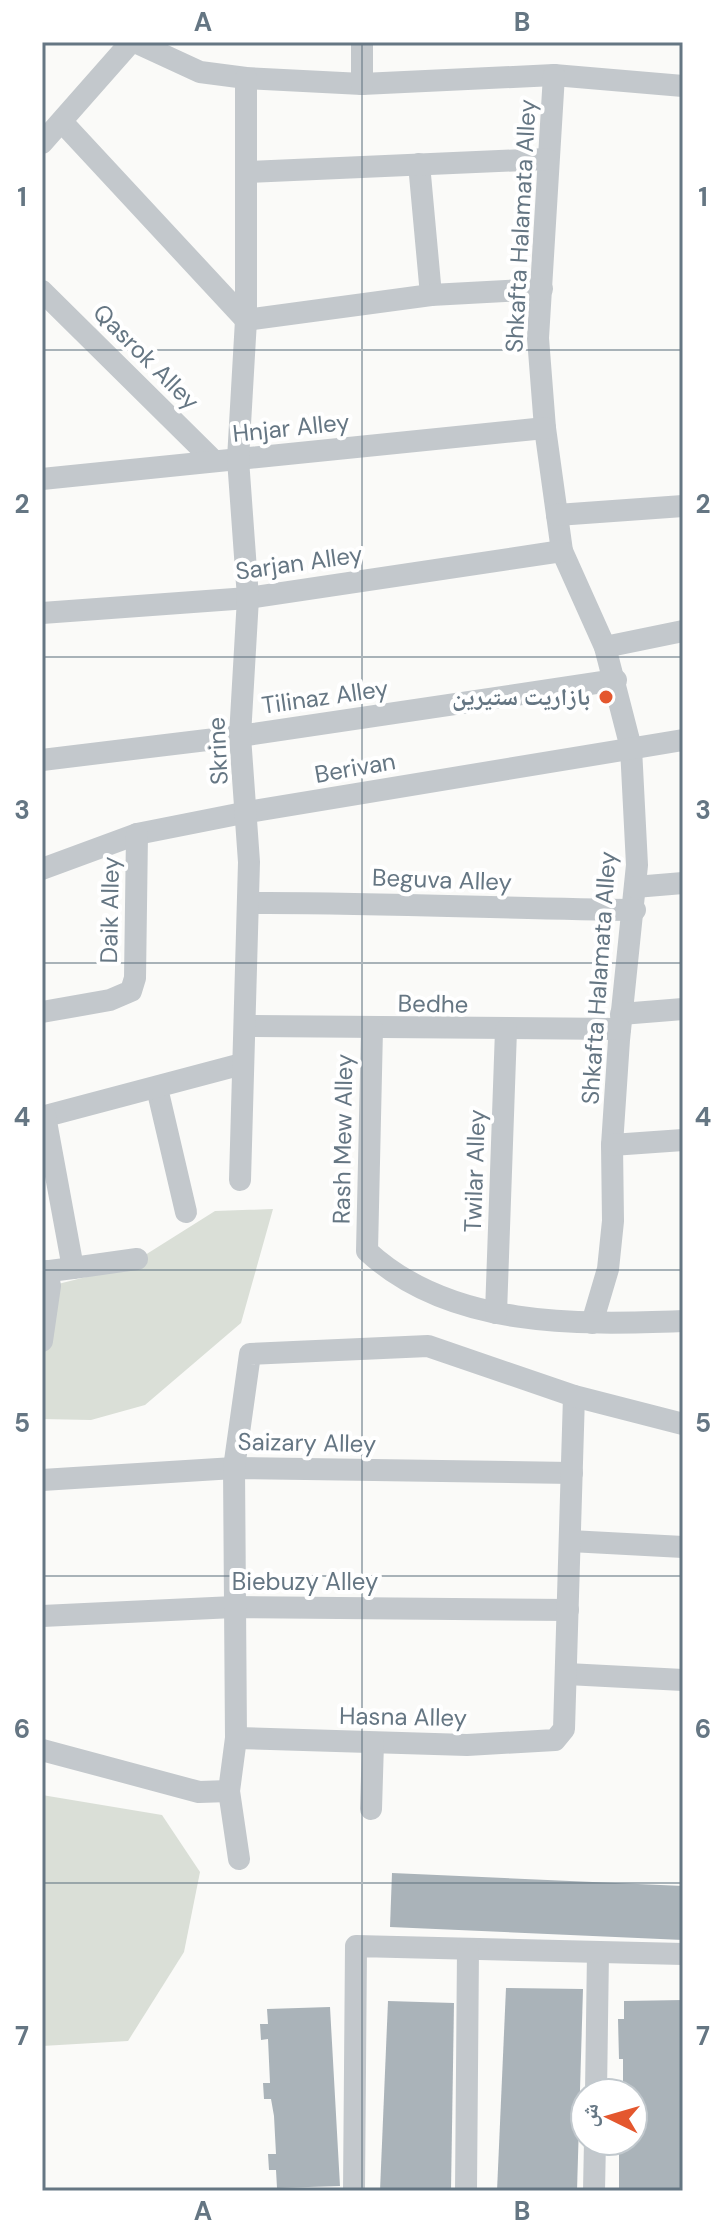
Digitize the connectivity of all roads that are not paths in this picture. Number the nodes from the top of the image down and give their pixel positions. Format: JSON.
{"nodes":[{"id":1,"x":133,"y":42,"type":"edge"},
{"id":2,"x":362,"y":42,"type":"edge"},
{"id":3,"x":554,"y":75,"type":"junction"},
{"id":4,"x":246,"y":78,"type":"junction"},
{"id":5,"x":362,"y":84,"type":"junction"},
{"id":6,"x":683,"y":86,"type":"edge"},
{"id":7,"x":63,"y":123,"type":"junction"},
{"id":8,"x":42,"y":143,"type":"edge"},
{"id":9,"x":547,"y":159,"type":"junction"},
{"id":10,"x":419,"y":164,"type":"junction"},
{"id":11,"x":246,"y":172,"type":"junction"},
{"id":12,"x":542,"y":289,"type":"junction"},
{"id":13,"x":42,"y":291,"type":"edge"},
{"id":14,"x":431,"y":295,"type":"junction"},
{"id":15,"x":246,"y":320,"type":"junction"},
{"id":16,"x":545,"y":428,"type":"junction"},
{"id":17,"x":238,"y":459,"type":"junction"},
{"id":18,"x":214,"y":461,"type":"junction"},
{"id":19,"x":42,"y":479,"type":"edge"},
{"id":20,"x":683,"y":506,"type":"edge"},
{"id":21,"x":557,"y":515,"type":"junction"},
{"id":22,"x":562,"y":551,"type":"junction"},
{"id":23,"x":248,"y":598,"type":"junction"},
{"id":24,"x":42,"y":613,"type":"edge"},
{"id":25,"x":683,"y":631,"type":"edge"},
{"id":26,"x":605,"y":647,"type":"junction"},
{"id":27,"x":616,"y":680,"type":"junction"},
{"id":28,"x":240,"y":736,"type":"junction"},
{"id":29,"x":683,"y":740,"type":"edge"},
{"id":30,"x":631,"y":748,"type":"junction"},
{"id":31,"x":42,"y":760,"type":"edge"},
{"id":32,"x":248,"y":812,"type":"junction"},
{"id":33,"x":137,"y":834,"type":"junction"},
{"id":34,"x":42,"y":869,"type":"edge"},
{"id":35,"x":683,"y":883,"type":"edge"},
{"id":36,"x":635,"y":887,"type":"junction"},
{"id":37,"x":248,"y":903,"type":"junction"},
{"id":38,"x":635,"y":910,"type":"junction"},
{"id":39,"x":683,"y":1009,"type":"edge"},
{"id":40,"x":42,"y":1012,"type":"edge"},
{"id":41,"x":621,"y":1021,"type":"junction"},
{"id":42,"x":245,"y":1026,"type":"junction"},
{"id":43,"x":372,"y":1029,"type":"junction"},
{"id":44,"x":506,"y":1030,"type":"junction"},
{"id":45,"x":242,"y":1064,"type":"junction"},
{"id":46,"x":157,"y":1088,"type":"junction"},
{"id":47,"x":44,"y":1117,"type":"edge"},
{"id":48,"x":683,"y":1140,"type":"edge"},
{"id":49,"x":612,"y":1145,"type":"junction"},
{"id":50,"x":240,"y":1180,"type":"dead end"},
{"id":51,"x":186,"y":1212,"type":"dead end"},
{"id":52,"x":137,"y":1259,"type":"dead end"},
{"id":53,"x":73,"y":1268,"type":"junction"},
{"id":54,"x":44,"y":1272,"type":"edge"},
{"id":55,"x":496,"y":1313,"type":"junction"},
{"id":56,"x":683,"y":1321,"type":"edge"},
{"id":57,"x":592,"y":1323,"type":"junction"},
{"id":58,"x":42,"y":1341,"type":"edge"},
{"id":59,"x":574,"y":1396,"type":"junction"},
{"id":60,"x":683,"y":1424,"type":"edge"},
{"id":61,"x":234,"y":1468,"type":"junction"},
{"id":62,"x":572,"y":1473,"type":"junction"},
{"id":63,"x":42,"y":1480,"type":"edge"},
{"id":64,"x":570,"y":1541,"type":"junction"},
{"id":65,"x":683,"y":1547,"type":"edge"},
{"id":66,"x":234,"y":1607,"type":"junction"},
{"id":67,"x":568,"y":1610,"type":"junction"},
{"id":68,"x":42,"y":1616,"type":"edge"},
{"id":69,"x":567,"y":1674,"type":"junction"},
{"id":70,"x":683,"y":1680,"type":"edge"},
{"id":71,"x":236,"y":1738,"type":"junction"},
{"id":72,"x":373,"y":1743,"type":"junction"},
{"id":73,"x":42,"y":1750,"type":"edge"},
{"id":74,"x":229,"y":1791,"type":"junction"},
{"id":75,"x":371,"y":1809,"type":"dead end"},
{"id":76,"x":239,"y":1859,"type":"dead end"},
{"id":77,"x":468,"y":1949,"type":"junction"},
{"id":78,"x":598,"y":1952,"type":"junction"},
{"id":79,"x":683,"y":1954,"type":"edge"},
{"id":80,"x":596,"y":2077,"type":"edge"},
{"id":81,"x":595,"y":2157,"type":"edge"},
{"id":82,"x":354,"y":2191,"type":"edge"},
{"id":83,"x":466,"y":2191,"type":"edge"},
{"id":84,"x":594,"y":2191,"type":"edge"}],
"edges":[{"from":1,"to":4,"type":"street"},
{"from":1,"to":7,"type":"street"},
{"from":2,"to":5,"type":"street"},
{"from":3,"to":5,"type":"street"},
{"from":3,"to":6,"type":"street"},
{"from":3,"to":9,"type":"street","name":"Shkafta Halamata Alley"},
{"from":4,"to":5,"type":"street"},
{"from":4,"to":11,"type":"street","name":"Skrine"},
{"from":7,"to":8,"type":"street"},
{"from":7,"to":15,"type":"street"},
{"from":9,"to":10,"type":"street"},
{"from":9,"to":12,"type":"street","name":"Shkafta Halamata Alley"},
{"from":10,"to":11,"type":"street"},
{"from":10,"to":14,"type":"street"},
{"from":11,"to":15,"type":"street","name":"Skrine"},
{"from":12,"to":14,"type":"street"},
{"from":12,"to":16,"type":"street","name":"Shkafta Halamata Alley"},
{"from":13,"to":18,"type":"street","name":"Qasrok Alley"},
{"from":14,"to":15,"type":"street"},
{"from":15,"to":17,"type":"street","name":"Skrine"},
{"from":16,"to":17,"type":"street","name":"Hnjar Alley"},
{"from":16,"to":21,"type":"street","name":"Shkafta Halamata Alley"},
{"from":17,"to":18,"type":"street","name":"Hnjar Alley"},
{"from":17,"to":23,"type":"street","name":"Skrine"},
{"from":18,"to":19,"type":"street","name":"Hnjar Alley"},
{"from":20,"to":21,"type":"street"},
{"from":21,"to":22,"type":"street","name":"Shkafta Halamata Alley"},
{"from":22,"to":23,"type":"street","name":"Sarjan Alley"},
{"from":22,"to":26,"type":"street","name":"Shkafta Halamata Alley"},
{"from":23,"to":24,"type":"street","name":"Sarjan Alley"},
{"from":23,"to":28,"type":"street","name":"Skrine"},
{"from":25,"to":26,"type":"street"},
{"from":26,"to":27,"type":"street","name":"Shkafta Halamata Alley"},
{"from":27,"to":28,"type":"street","name":"Tilinaz Alley"},
{"from":27,"to":30,"type":"street","name":"Shkafta Halamata Alley"},
{"from":28,"to":31,"type":"street","name":"Tilinaz Alley"},
{"from":28,"to":32,"type":"street","name":"Skrine"},
{"from":29,"to":30,"type":"street","name":"Berivan"},
{"from":30,"to":32,"type":"street","name":"Berivan"},
{"from":30,"to":36,"type":"street","name":"Shkafta Halamata Alley"},
{"from":32,"to":33,"type":"street","name":"Berivan"},
{"from":32,"to":37,"type":"street","name":"Skrine"},
{"from":33,"to":34,"type":"street","name":"Berivan"},
{"from":33,"to":40,"type":"street","name":"Daik Alley"},
{"from":35,"to":36,"type":"street"},
{"from":36,"to":38,"type":"street","name":"Shkafta Halamata Alley"},
{"from":37,"to":38,"type":"street","name":"Beguva Alley"},
{"from":37,"to":42,"type":"street","name":"Skrine"},
{"from":38,"to":41,"type":"street","name":"Shkafta Halamata Alley"},
{"from":39,"to":41,"type":"street","name":"Bedhe"},
{"from":41,"to":44,"type":"street","name":"Bedhe"},
{"from":41,"to":49,"type":"street","name":"Shkafta Halamata Alley"},
{"from":42,"to":43,"type":"street","name":"Bedhe"},
{"from":42,"to":45,"type":"street","name":"Skrine"},
{"from":43,"to":44,"type":"street","name":"Bedhe"},
{"from":43,"to":55,"type":"street","name":"Rash Mew Alley"},
{"from":44,"to":55,"type":"street","name":"Twilar Alley"},
{"from":45,"to":46,"type":"street"},
{"from":45,"to":50,"type":"street","name":"Skrine"},
{"from":46,"to":47,"type":"street"},
{"from":46,"to":51,"type":"street"},
{"from":47,"to":53,"type":"street"},
{"from":48,"to":49,"type":"street"},
{"from":49,"to":57,"type":"street","name":"Shkafta Halamata Alley"},
{"from":52,"to":53,"type":"street"},
{"from":53,"to":54,"type":"street"},
{"from":54,"to":58,"type":"street"},
{"from":55,"to":57,"type":"street"},
{"from":56,"to":57,"type":"street"},
{"from":59,"to":60,"type":"street"},
{"from":59,"to":61,"type":"street"},
{"from":59,"to":62,"type":"street"},
{"from":61,"to":62,"type":"street","name":"Saizary Alley"},
{"from":61,"to":63,"type":"street","name":"Saizary Alley"},
{"from":61,"to":66,"type":"street"},
{"from":62,"to":64,"type":"street"},
{"from":64,"to":65,"type":"street"},
{"from":64,"to":67,"type":"street"},
{"from":66,"to":67,"type":"street","name":"Biebuzy Alley"},
{"from":66,"to":68,"type":"street","name":"Biebuzy Alley"},
{"from":66,"to":71,"type":"street"},
{"from":67,"to":69,"type":"street"},
{"from":69,"to":70,"type":"street"},
{"from":69,"to":72,"type":"street","name":"Hasna Alley"},
{"from":71,"to":72,"type":"street","name":"Hasna Alley"},
{"from":71,"to":74,"type":"street"},
{"from":72,"to":75,"type":"street"},
{"from":73,"to":74,"type":"street"},
{"from":74,"to":76,"type":"street"},
{"from":77,"to":78,"type":"street"},
{"from":77,"to":82,"type":"street"},
{"from":77,"to":83,"type":"street"},
{"from":78,"to":79,"type":"street"},
{"from":78,"to":80,"type":"street"},
{"from":81,"to":84,"type":"street"}]}
